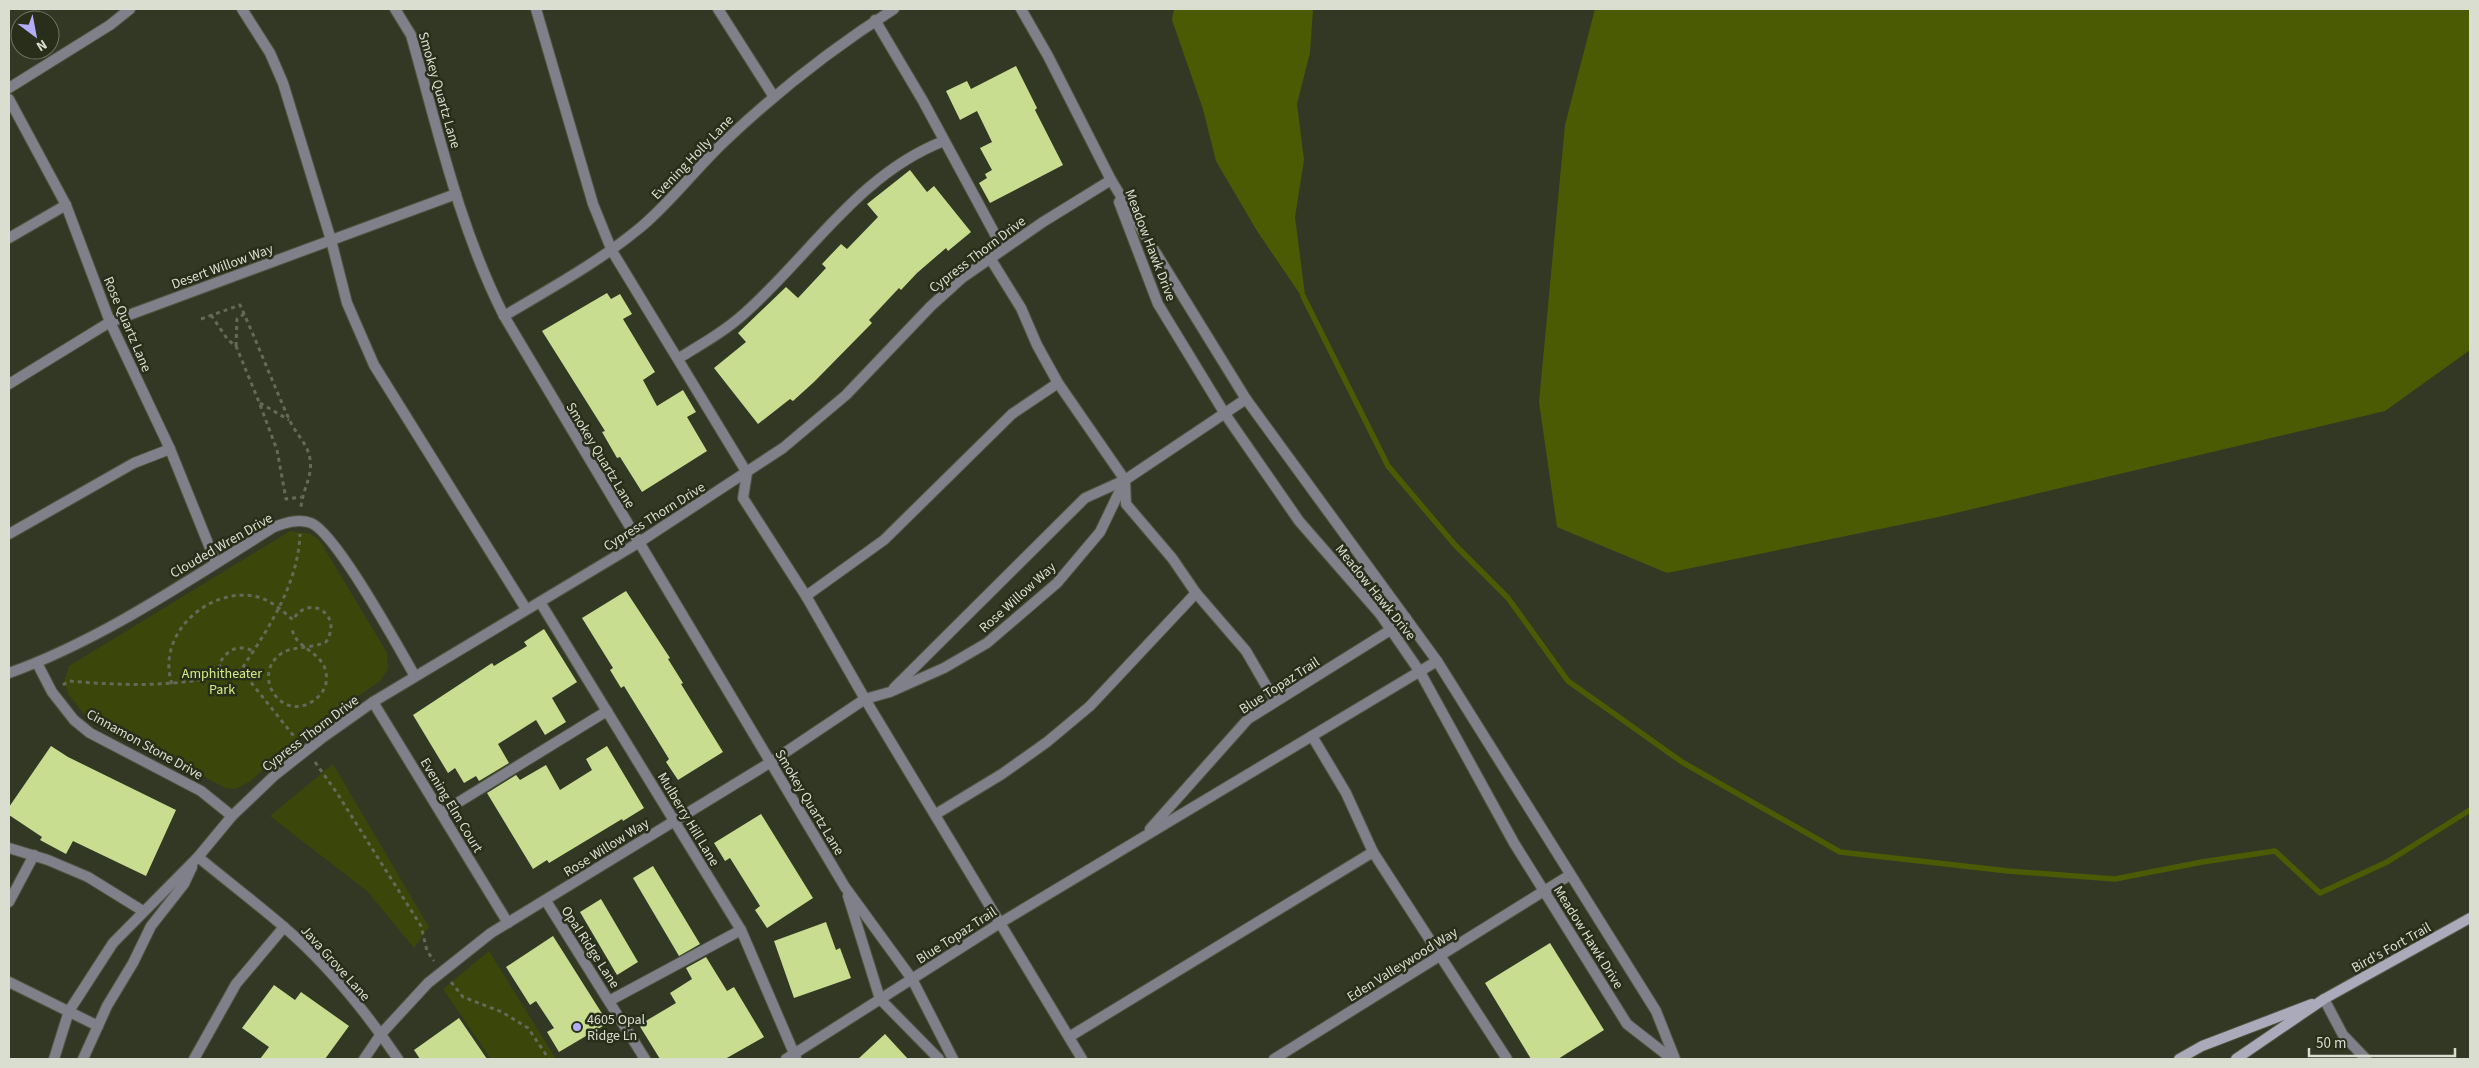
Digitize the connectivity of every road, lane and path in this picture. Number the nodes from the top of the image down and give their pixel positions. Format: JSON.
{"nodes":[{"id":1,"x":130,"y":9,"type":"edge"},
{"id":2,"x":242,"y":9,"type":"edge"},
{"id":3,"x":395,"y":9,"type":"edge"},
{"id":4,"x":536,"y":9,"type":"edge"},
{"id":5,"x":718,"y":9,"type":"edge"},
{"id":6,"x":894,"y":9,"type":"edge"},
{"id":7,"x":1021,"y":9,"type":"edge"},
{"id":8,"x":876,"y":20,"type":"junction"},
{"id":9,"x":9,"y":88,"type":"edge"},
{"id":10,"x":774,"y":97,"type":"junction"},
{"id":11,"x":9,"y":99,"type":"edge"},
{"id":12,"x":944,"y":141,"type":"junction"},
{"id":13,"x":1111,"y":180,"type":"junction"},
{"id":14,"x":456,"y":194,"type":"junction"},
{"id":15,"x":66,"y":205,"type":"junction"},
{"id":16,"x":9,"y":238,"type":"edge"},
{"id":17,"x":331,"y":240,"type":"junction"},
{"id":18,"x":1003,"y":249,"type":"junction"},
{"id":19,"x":612,"y":251,"type":"junction"},
{"id":20,"x":990,"y":258,"type":"junction"},
{"id":21,"x":244,"y":314,"type":"junction"},
{"id":22,"x":211,"y":315,"type":"junction"},
{"id":23,"x":504,"y":316,"type":"junction"},
{"id":24,"x":200,"y":319,"type":"dead end"},
{"id":25,"x":110,"y":322,"type":"junction"},
{"id":26,"x":236,"y":346,"type":"junction"},
{"id":27,"x":679,"y":358,"type":"junction"},
{"id":28,"x":1058,"y":383,"type":"junction"},
{"id":29,"x":9,"y":384,"type":"edge"},
{"id":30,"x":1246,"y":399,"type":"junction"},
{"id":31,"x":259,"y":402,"type":"junction"},
{"id":32,"x":1224,"y":414,"type":"junction"},
{"id":33,"x":289,"y":420,"type":"junction"},
{"id":34,"x":170,"y":449,"type":"junction"},
{"id":35,"x":747,"y":473,"type":"junction"},
{"id":36,"x":1124,"y":480,"type":"junction"},
{"id":37,"x":301,"y":497,"type":"dead end"},
{"id":38,"x":300,"y":522,"type":"junction"},
{"id":39,"x":9,"y":534,"type":"edge"},
{"id":40,"x":638,"y":543,"type":"junction"},
{"id":41,"x":216,"y":563,"type":"junction"},
{"id":42,"x":1196,"y":593,"type":"junction"},
{"id":43,"x":806,"y":596,"type":"junction"},
{"id":44,"x":540,"y":602,"type":"junction"},
{"id":45,"x":279,"y":608,"type":"junction"},
{"id":46,"x":526,"y":609,"type":"junction"},
{"id":47,"x":1406,"y":618,"type":"junction"},
{"id":48,"x":292,"y":627,"type":"dead end"},
{"id":49,"x":1392,"y":629,"type":"junction"},
{"id":50,"x":253,"y":651,"type":"junction"},
{"id":51,"x":1437,"y":661,"type":"junction"},
{"id":52,"x":37,"y":663,"type":"junction"},
{"id":53,"x":241,"y":670,"type":"junction"},
{"id":54,"x":1420,"y":672,"type":"junction"},
{"id":55,"x":9,"y":673,"type":"edge"},
{"id":56,"x":222,"y":676,"type":"junction"},
{"id":57,"x":415,"y":676,"type":"junction"},
{"id":58,"x":172,"y":684,"type":"junction"},
{"id":59,"x":52,"y":692,"type":"junction"},
{"id":60,"x":890,"y":692,"type":"junction"},
{"id":61,"x":865,"y":699,"type":"junction"},
{"id":62,"x":1276,"y":701,"type":"junction"},
{"id":63,"x":373,"y":702,"type":"junction"},
{"id":64,"x":608,"y":711,"type":"junction"},
{"id":65,"x":1312,"y":736,"type":"junction"},
{"id":66,"x":306,"y":750,"type":"junction"},
{"id":67,"x":771,"y":762,"type":"junction"},
{"id":68,"x":441,"y":813,"type":"junction"},
{"id":69,"x":936,"y":814,"type":"junction"},
{"id":70,"x":232,"y":816,"type":"junction"},
{"id":71,"x":673,"y":821,"type":"junction"},
{"id":72,"x":1143,"y":837,"type":"junction"},
{"id":73,"x":9,"y":848,"type":"edge"},
{"id":74,"x":1373,"y":852,"type":"junction"},
{"id":75,"x":34,"y":855,"type":"junction"},
{"id":76,"x":198,"y":858,"type":"junction"},
{"id":77,"x":1570,"y":875,"type":"junction"},
{"id":78,"x":845,"y":887,"type":"junction"},
{"id":79,"x":1544,"y":892,"type":"junction"},
{"id":80,"x":546,"y":901,"type":"junction"},
{"id":81,"x":9,"y":902,"type":"edge"},
{"id":82,"x":143,"y":911,"type":"junction"},
{"id":83,"x":2470,"y":918,"type":"edge"},
{"id":84,"x":508,"y":923,"type":"junction"},
{"id":85,"x":1000,"y":923,"type":"junction"},
{"id":86,"x":284,"y":927,"type":"junction"},
{"id":87,"x":741,"y":930,"type":"junction"},
{"id":88,"x":1441,"y":957,"type":"junction"},
{"id":89,"x":442,"y":971,"type":"junction"},
{"id":90,"x":912,"y":979,"type":"junction"},
{"id":91,"x":9,"y":982,"type":"edge"},
{"id":92,"x":880,"y":999,"type":"junction"},
{"id":93,"x":2324,"y":999,"type":"junction"},
{"id":94,"x":609,"y":1001,"type":"junction"},
{"id":95,"x":69,"y":1011,"type":"junction"},
{"id":96,"x":98,"y":1026,"type":"junction"},
{"id":97,"x":381,"y":1034,"type":"junction"},
{"id":98,"x":1069,"y":1037,"type":"junction"},
{"id":99,"x":792,"y":1058,"type":"edge"},
{"id":100,"x":54,"y":1059,"type":"edge"},
{"id":101,"x":83,"y":1059,"type":"edge"},
{"id":102,"x":194,"y":1059,"type":"edge"},
{"id":103,"x":364,"y":1059,"type":"edge"},
{"id":104,"x":398,"y":1059,"type":"edge"},
{"id":105,"x":549,"y":1059,"type":"edge"},
{"id":106,"x":645,"y":1059,"type":"edge"},
{"id":107,"x":939,"y":1059,"type":"edge"},
{"id":108,"x":953,"y":1059,"type":"edge"},
{"id":109,"x":1082,"y":1059,"type":"edge"},
{"id":110,"x":1274,"y":1059,"type":"edge"},
{"id":111,"x":1507,"y":1059,"type":"edge"},
{"id":112,"x":1674,"y":1059,"type":"edge"},
{"id":113,"x":2179,"y":1059,"type":"edge"},
{"id":114,"x":2236,"y":1059,"type":"edge"},
{"id":115,"x":2366,"y":1059,"type":"edge"}],
"edges":[{"from":1,"to":9,"type":"street"},
{"from":2,"to":17,"type":"street"},
{"from":3,"to":14,"type":"street","name":"Smokey Quartz Lane"},
{"from":4,"to":19,"type":"street"},
{"from":5,"to":10,"type":"street"},
{"from":6,"to":8,"type":"street","name":"Evening Holly Lane"},
{"from":7,"to":13,"type":"street","name":"Meadow Hawk Drive"},
{"from":8,"to":10,"type":"street","name":"Evening Holly Lane"},
{"from":8,"to":12,"type":"street"},
{"from":10,"to":19,"type":"street","name":"Evening Holly Lane"},
{"from":11,"to":15,"type":"street","name":"Rose Quartz Lane"},
{"from":12,"to":18,"type":"street"},
{"from":12,"to":27,"type":"street"},
{"from":13,"to":18,"type":"street","name":"Cypress Thorn Drive"},
{"from":13,"to":30,"type":"street","name":"Meadow Hawk Drive"},
{"from":13,"to":32,"type":"street","name":"Meadow Hawk Drive"},
{"from":14,"to":17,"type":"street","name":"Desert Willow Way"},
{"from":14,"to":23,"type":"street","name":"Smokey Quartz Lane"},
{"from":15,"to":16,"type":"street"},
{"from":15,"to":25,"type":"street","name":"Rose Quartz Lane"},
{"from":17,"to":25,"type":"street","name":"Desert Willow Way"},
{"from":17,"to":46,"type":"street"},
{"from":18,"to":20,"type":"street","name":"Cypress Thorn Drive"},
{"from":19,"to":23,"type":"street","name":"Evening Holly Lane"},
{"from":19,"to":27,"type":"street"},
{"from":20,"to":28,"type":"street"},
{"from":20,"to":35,"type":"street","name":"Cypress Thorn Drive"},
{"from":21,"to":22,"type":"path"},
{"from":21,"to":26,"type":"path"},
{"from":21,"to":33,"type":"path"},
{"from":22,"to":24,"type":"path"},
{"from":22,"to":26,"type":"path"},
{"from":23,"to":40,"type":"street","name":"Smokey Quartz Lane"},
{"from":25,"to":29,"type":"street","name":"Desert Willow Way"},
{"from":25,"to":34,"type":"street","name":"Rose Quartz Lane"},
{"from":26,"to":31,"type":"path"},
{"from":27,"to":35,"type":"street"},
{"from":28,"to":36,"type":"street"},
{"from":28,"to":43,"type":"street"},
{"from":30,"to":32,"type":"street","name":"Rose Willow Way"},
{"from":30,"to":47,"type":"street","name":"Meadow Hawk Drive"},
{"from":31,"to":33,"type":"path"},
{"from":31,"to":37,"type":"path"},
{"from":32,"to":36,"type":"street","name":"Rose Willow Way"},
{"from":32,"to":49,"type":"street","name":"Meadow Hawk Drive"},
{"from":33,"to":38,"type":"path"},
{"from":34,"to":39,"type":"street"},
{"from":34,"to":41,"type":"street","name":"Rose Quartz Lane"},
{"from":35,"to":40,"type":"street","name":"Cypress Thorn Drive"},
{"from":35,"to":43,"type":"street"},
{"from":36,"to":42,"type":"street"},
{"from":36,"to":60,"type":"street","name":"Rose Willow Way"},
{"from":36,"to":60,"type":"street","name":"Rose Willow Way"},
{"from":38,"to":41,"type":"street","name":"Clouded Wren Drive"},
{"from":38,"to":45,"type":"path"},
{"from":38,"to":57,"type":"street"},
{"from":40,"to":44,"type":"street","name":"Cypress Thorn Drive"},
{"from":40,"to":67,"type":"street","name":"Smokey Quartz Lane"},
{"from":41,"to":52,"type":"street","name":"Clouded Wren Drive"},
{"from":42,"to":62,"type":"street"},
{"from":42,"to":69,"type":"street"},
{"from":43,"to":61,"type":"street"},
{"from":44,"to":46,"type":"street","name":"Cypress Thorn Drive"},
{"from":44,"to":64,"type":"street","name":"Mulberry Hill Lane"},
{"from":45,"to":48,"type":"path"},
{"from":45,"to":50,"type":"path"},
{"from":45,"to":58,"type":"path"},
{"from":46,"to":57,"type":"street","name":"Cypress Thorn Drive"},
{"from":47,"to":49,"type":"street","name":"Blue Topaz Trail"},
{"from":47,"to":51,"type":"street","name":"Meadow Hawk Drive"},
{"from":49,"to":54,"type":"street","name":"Meadow Hawk Drive"},
{"from":49,"to":62,"type":"street","name":"Blue Topaz Trail"},
{"from":50,"to":53,"type":"path"},
{"from":50,"to":56,"type":"path"},
{"from":51,"to":54,"type":"street","name":"Blue Topaz Trail"},
{"from":51,"to":77,"type":"street","name":"Meadow Hawk Drive"},
{"from":52,"to":55,"type":"street","name":"Clouded Wren Drive"},
{"from":52,"to":59,"type":"street","name":"Cinnamon Stone Drive"},
{"from":53,"to":56,"type":"path"},
{"from":53,"to":66,"type":"path"},
{"from":54,"to":65,"type":"street","name":"Blue Topaz Trail"},
{"from":54,"to":79,"type":"street","name":"Meadow Hawk Drive"},
{"from":56,"to":58,"type":"path"},
{"from":57,"to":63,"type":"street","name":"Cypress Thorn Drive"},
{"from":58,"to":59,"type":"path"},
{"from":59,"to":70,"type":"street","name":"Cinnamon Stone Drive"},
{"from":60,"to":61,"type":"street","name":"Rose Willow Way"},
{"from":61,"to":67,"type":"street","name":"Rose Willow Way"},
{"from":61,"to":69,"type":"street"},
{"from":62,"to":72,"type":"street","name":"Blue Topaz Trail"},
{"from":63,"to":66,"type":"street","name":"Cypress Thorn Drive"},
{"from":63,"to":68,"type":"street","name":"Evening Elm Court"},
{"from":64,"to":68,"type":"street"},
{"from":64,"to":71,"type":"street","name":"Mulberry Hill Lane"},
{"from":65,"to":72,"type":"street","name":"Blue Topaz Trail"},
{"from":65,"to":74,"type":"street"},
{"from":66,"to":70,"type":"street","name":"Cypress Thorn Drive"},
{"from":66,"to":89,"type":"path"},
{"from":67,"to":71,"type":"street","name":"Rose Willow Way"},
{"from":67,"to":78,"type":"street","name":"Smokey Quartz Lane"},
{"from":68,"to":84,"type":"street","name":"Evening Elm Court"},
{"from":69,"to":85,"type":"street"},
{"from":70,"to":76,"type":"street","name":"Cypress Thorn Drive"},
{"from":71,"to":80,"type":"street","name":"Rose Willow Way"},
{"from":71,"to":87,"type":"street","name":"Mulberry Hill Lane"},
{"from":72,"to":85,"type":"street","name":"Blue Topaz Trail"},
{"from":73,"to":75,"type":"street"},
{"from":74,"to":88,"type":"street"},
{"from":74,"to":98,"type":"street"},
{"from":75,"to":81,"type":"street"},
{"from":75,"to":82,"type":"street"},
{"from":76,"to":82,"type":"street","name":"Cypress Thorn Drive"},
{"from":76,"to":86,"type":"street","name":"Java Grove Lane"},
{"from":76,"to":96,"type":"street","name":"Cypress Thorn Drive"},
{"from":77,"to":79,"type":"street","name":"Eden Valleywood Way"},
{"from":77,"to":112,"type":"street","name":"Meadow Hawk Drive"},
{"from":78,"to":90,"type":"street","name":"Smokey Quartz Lane"},
{"from":78,"to":92,"type":"street","name":"Smokey Quartz Lane"},
{"from":79,"to":88,"type":"street","name":"Eden Valleywood Way"},
{"from":79,"to":112,"type":"street","name":"Meadow Hawk Drive"},
{"from":80,"to":84,"type":"street","name":"Rose Willow Way"},
{"from":80,"to":94,"type":"street","name":"Opal Ridge Lane"},
{"from":82,"to":95,"type":"street","name":"Cypress Thorn Drive"},
{"from":83,"to":93,"type":"street","name":"Bird's Fort Trail"},
{"from":84,"to":89,"type":"street","name":"Rose Willow Way"},
{"from":85,"to":90,"type":"street","name":"Blue Topaz Trail"},
{"from":85,"to":98,"type":"street"},
{"from":86,"to":97,"type":"street","name":"Java Grove Lane"},
{"from":86,"to":102,"type":"street"},
{"from":87,"to":94,"type":"street"},
{"from":87,"to":99,"type":"street","name":"Mulberry Hill Lane"},
{"from":88,"to":110,"type":"street","name":"Eden Valleywood Way"},
{"from":88,"to":111,"type":"street"},
{"from":89,"to":97,"type":"street","name":"Rose Willow Way"},
{"from":89,"to":105,"type":"path"},
{"from":90,"to":92,"type":"street","name":"Blue Topaz Trail"},
{"from":90,"to":108,"type":"street","name":"Smokey Quartz Lane"},
{"from":91,"to":95,"type":"street"},
{"from":92,"to":99,"type":"street","name":"Blue Topaz Trail"},
{"from":92,"to":107,"type":"street","name":"Smokey Quartz Lane"},
{"from":93,"to":113,"type":"street","name":"Bird's Fort Trail"},
{"from":93,"to":114,"type":"street","name":"Bird's Fort Trail"},
{"from":93,"to":115,"type":"street"},
{"from":94,"to":106,"type":"street","name":"Opal Ridge Lane"},
{"from":95,"to":96,"type":"street"},
{"from":95,"to":100,"type":"street","name":"Cypress Thorn Drive"},
{"from":96,"to":101,"type":"street","name":"Cypress Thorn Drive"},
{"from":97,"to":103,"type":"street","name":"Rose Willow Way"},
{"from":97,"to":104,"type":"street","name":"Java Grove Lane"},
{"from":98,"to":109,"type":"street"}]}
